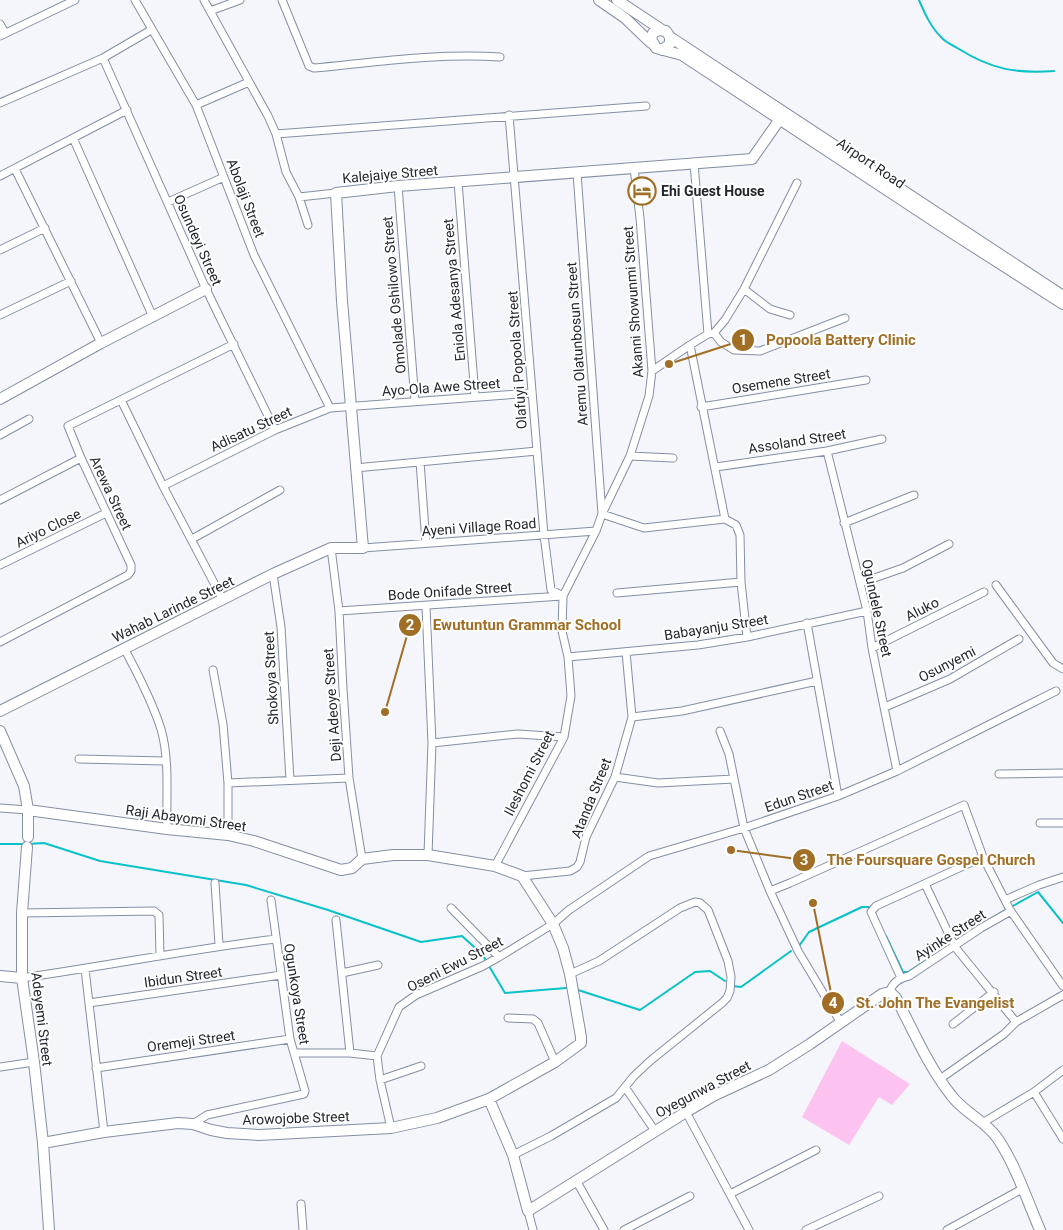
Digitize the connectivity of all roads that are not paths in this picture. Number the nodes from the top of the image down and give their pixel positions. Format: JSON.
{"nodes":[{"id":1,"x":75,"y":0,"type":"edge"},
{"id":2,"x":135,"y":0,"type":"edge"},
{"id":3,"x":204,"y":0,"type":"edge"},
{"id":4,"x":240,"y":0,"type":"edge"},
{"id":5,"x":282,"y":0,"type":"edge"},
{"id":6,"x":599,"y":0,"type":"edge"},
{"id":7,"x":617,"y":0,"type":"edge"},
{"id":8,"x":59,"y":3,"type":"edge"},
{"id":9,"x":210,"y":11,"type":"junction"},
{"id":10,"x":0,"y":24,"type":"edge"},
{"id":11,"x":151,"y":30,"type":"junction"},
{"id":12,"x":666,"y":33,"type":"junction"},
{"id":13,"x":2,"y":34,"type":"edge"},
{"id":14,"x":651,"y":43,"type":"junction"},
{"id":15,"x":662,"y":50,"type":"junction"},
{"id":16,"x":500,"y":57,"type":"dead end"},
{"id":17,"x":103,"y":58,"type":"junction"},
{"id":18,"x":249,"y":82,"type":"junction"},
{"id":19,"x":0,"y":103,"type":"edge"},
{"id":20,"x":196,"y":105,"type":"junction"},
{"id":21,"x":646,"y":106,"type":"dead end"},
{"id":22,"x":127,"y":110,"type":"junction"},
{"id":23,"x":508,"y":115,"type":"junction"},
{"id":24,"x":780,"y":119,"type":"junction"},
{"id":25,"x":276,"y":134,"type":"junction"},
{"id":26,"x":73,"y":138,"type":"junction"},
{"id":27,"x":694,"y":163,"type":"junction"},
{"id":28,"x":634,"y":168,"type":"junction"},
{"id":29,"x":16,"y":169,"type":"junction"},
{"id":30,"x":577,"y":173,"type":"junction"},
{"id":31,"x":0,"y":176,"type":"edge"},
{"id":32,"x":224,"y":177,"type":"junction"},
{"id":33,"x":514,"y":177,"type":"junction"},
{"id":34,"x":458,"y":182,"type":"junction"},
{"id":35,"x":797,"y":183,"type":"dead end"},
{"id":36,"x":398,"y":186,"type":"junction"},
{"id":37,"x":336,"y":193,"type":"junction"},
{"id":38,"x":299,"y":197,"type":"junction"},
{"id":39,"x":168,"y":202,"type":"junction"},
{"id":40,"x":308,"y":225,"type":"dead end"},
{"id":41,"x":44,"y":228,"type":"junction"},
{"id":42,"x":0,"y":250,"type":"edge"},
{"id":43,"x":70,"y":281,"type":"junction"},
{"id":44,"x":744,"y":289,"type":"junction"},
{"id":45,"x":206,"y":290,"type":"junction"},
{"id":46,"x":1063,"y":296,"type":"edge"},
{"id":47,"x":1063,"y":304,"type":"edge"},
{"id":48,"x":0,"y":315,"type":"edge"},
{"id":49,"x":790,"y":315,"type":"dead end"},
{"id":50,"x":153,"y":317,"type":"junction"},
{"id":51,"x":844,"y":318,"type":"dead end"},
{"id":52,"x":711,"y":333,"type":"junction"},
{"id":53,"x":101,"y":343,"type":"junction"},
{"id":54,"x":234,"y":344,"type":"junction"},
{"id":55,"x":690,"y":345,"type":"junction"},
{"id":56,"x":652,"y":371,"type":"junction"},
{"id":57,"x":866,"y":380,"type":"dead end"},
{"id":58,"x":532,"y":393,"type":"junction"},
{"id":59,"x":475,"y":396,"type":"junction"},
{"id":60,"x":0,"y":399,"type":"edge"},
{"id":61,"x":121,"y":400,"type":"junction"},
{"id":62,"x":415,"y":401,"type":"junction"},
{"id":63,"x":352,"y":406,"type":"junction"},
{"id":64,"x":701,"y":406,"type":"junction"},
{"id":65,"x":330,"y":408,"type":"junction"},
{"id":66,"x":27,"y":420,"type":"dead end"},
{"id":67,"x":275,"y":430,"type":"junction"},
{"id":68,"x":0,"y":435,"type":"edge"},
{"id":69,"x":882,"y":439,"type":"dead end"},
{"id":70,"x":537,"y":450,"type":"junction"},
{"id":71,"x":827,"y":451,"type":"junction"},
{"id":72,"x":630,"y":456,"type":"junction"},
{"id":73,"x":81,"y":458,"type":"junction"},
{"id":74,"x":673,"y":458,"type":"dead end"},
{"id":75,"x":420,"y":462,"type":"junction"},
{"id":76,"x":716,"y":467,"type":"junction"},
{"id":77,"x":356,"y":468,"type":"junction"},
{"id":78,"x":163,"y":486,"type":"junction"},
{"id":79,"x":280,"y":490,"type":"dead end"},
{"id":80,"x":914,"y":494,"type":"dead end"},
{"id":81,"x":0,"y":500,"type":"edge"},
{"id":82,"x":106,"y":513,"type":"junction"},
{"id":83,"x":602,"y":514,"type":"junction"},
{"id":84,"x":725,"y":519,"type":"junction"},
{"id":85,"x":844,"y":523,"type":"junction"},
{"id":86,"x":596,"y":531,"type":"junction"},
{"id":87,"x":544,"y":535,"type":"junction"},
{"id":88,"x":192,"y":539,"type":"junction"},
{"id":89,"x":426,"y":543,"type":"junction"},
{"id":90,"x":949,"y":544,"type":"dead end"},
{"id":91,"x":331,"y":548,"type":"junction"},
{"id":92,"x":363,"y":548,"type":"junction"},
{"id":93,"x":0,"y":565,"type":"edge"},
{"id":94,"x":273,"y":574,"type":"junction"},
{"id":95,"x":741,"y":582,"type":"junction"},
{"id":96,"x":860,"y":583,"type":"junction"},
{"id":97,"x":996,"y":584,"type":"dead end"},
{"id":98,"x":984,"y":592,"type":"dead end"},
{"id":99,"x":617,"y":594,"type":"dead end"},
{"id":100,"x":563,"y":596,"type":"junction"},
{"id":101,"x":223,"y":600,"type":"junction"},
{"id":102,"x":426,"y":607,"type":"junction"},
{"id":103,"x":867,"y":610,"type":"junction"},
{"id":104,"x":340,"y":611,"type":"junction"},
{"id":105,"x":807,"y":623,"type":"junction"},
{"id":106,"x":747,"y":637,"type":"junction"},
{"id":107,"x":1019,"y":639,"type":"dead end"},
{"id":108,"x":0,"y":642,"type":"edge"},
{"id":109,"x":124,"y":648,"type":"junction"},
{"id":110,"x":872,"y":648,"type":"junction"},
{"id":111,"x":626,"y":652,"type":"junction"},
{"id":112,"x":568,"y":657,"type":"junction"},
{"id":113,"x":1063,"y":669,"type":"edge"},
{"id":114,"x":213,"y":670,"type":"dead end"},
{"id":115,"x":817,"y":681,"type":"junction"},
{"id":116,"x":1056,"y":691,"type":"dead end"},
{"id":117,"x":885,"y":707,"type":"junction"},
{"id":118,"x":0,"y":711,"type":"edge"},
{"id":119,"x":632,"y":717,"type":"junction"},
{"id":120,"x":0,"y":731,"type":"edge"},
{"id":121,"x":720,"y":731,"type":"dead end"},
{"id":122,"x":564,"y":737,"type":"junction"},
{"id":123,"x":432,"y":743,"type":"junction"},
{"id":124,"x":79,"y":759,"type":"dead end"},
{"id":125,"x":166,"y":761,"type":"junction"},
{"id":126,"x":897,"y":771,"type":"junction"},
{"id":127,"x":1063,"y":773,"type":"edge"},
{"id":128,"x":999,"y":774,"type":"dead end"},
{"id":129,"x":615,"y":777,"type":"junction"},
{"id":130,"x":349,"y":778,"type":"junction"},
{"id":131,"x":734,"y":779,"type":"junction"},
{"id":132,"x":290,"y":780,"type":"junction"},
{"id":133,"x":228,"y":783,"type":"junction"},
{"id":134,"x":838,"y":796,"type":"junction"},
{"id":135,"x":0,"y":808,"type":"edge"},
{"id":136,"x":28,"y":810,"type":"junction"},
{"id":137,"x":1040,"y":823,"type":"dead end"},
{"id":138,"x":1063,"y":823,"type":"edge"},
{"id":139,"x":744,"y":828,"type":"junction"},
{"id":140,"x":167,"y":829,"type":"junction"},
{"id":141,"x":228,"y":835,"type":"junction"},
{"id":142,"x":428,"y":855,"type":"junction"},
{"id":143,"x":983,"y":858,"type":"junction"},
{"id":144,"x":362,"y":859,"type":"junction"},
{"id":145,"x":495,"y":866,"type":"junction"},
{"id":146,"x":522,"y":876,"type":"junction"},
{"id":147,"x":1063,"y":877,"type":"edge"},
{"id":148,"x":215,"y":883,"type":"dead end"},
{"id":149,"x":925,"y":884,"type":"junction"},
{"id":150,"x":770,"y":890,"type":"junction"},
{"id":151,"x":272,"y":900,"type":"dead end"},
{"id":152,"x":1009,"y":906,"type":"junction"},
{"id":153,"x":451,"y":908,"type":"dead end"},
{"id":154,"x":22,"y":913,"type":"junction"},
{"id":155,"x":336,"y":920,"type":"dead end"},
{"id":156,"x":553,"y":924,"type":"junction"},
{"id":157,"x":276,"y":939,"type":"junction"},
{"id":158,"x":219,"y":945,"type":"junction"},
{"id":159,"x":955,"y":947,"type":"junction"},
{"id":160,"x":160,"y":955,"type":"junction"},
{"id":161,"x":499,"y":957,"type":"junction"},
{"id":162,"x":378,"y":965,"type":"dead end"},
{"id":163,"x":85,"y":969,"type":"junction"},
{"id":164,"x":342,"y":973,"type":"junction"},
{"id":165,"x":570,"y":974,"type":"junction"},
{"id":166,"x":281,"y":975,"type":"junction"},
{"id":167,"x":0,"y":976,"type":"edge"},
{"id":168,"x":22,"y":978,"type":"junction"},
{"id":169,"x":901,"y":978,"type":"junction"},
{"id":170,"x":1063,"y":986,"type":"edge"},
{"id":171,"x":890,"y":992,"type":"junction"},
{"id":172,"x":994,"y":992,"type":"junction"},
{"id":173,"x":1063,"y":995,"type":"edge"},
{"id":174,"x":89,"y":1003,"type":"junction"},
{"id":175,"x":508,"y":1018,"type":"dead end"},
{"id":176,"x":1016,"y":1022,"type":"junction"},
{"id":177,"x":841,"y":1023,"type":"junction"},
{"id":178,"x":953,"y":1024,"type":"dead end"},
{"id":179,"x":290,"y":1039,"type":"junction"},
{"id":180,"x":294,"y":1053,"type":"junction"},
{"id":181,"x":350,"y":1053,"type":"junction"},
{"id":182,"x":377,"y":1056,"type":"junction"},
{"id":183,"x":34,"y":1062,"type":"junction"},
{"id":184,"x":555,"y":1062,"type":"junction"},
{"id":185,"x":421,"y":1066,"type":"dead end"},
{"id":186,"x":0,"y":1067,"type":"edge"},
{"id":187,"x":96,"y":1068,"type":"junction"},
{"id":188,"x":1063,"y":1070,"type":"edge"},
{"id":189,"x":940,"y":1079,"type":"junction"},
{"id":190,"x":380,"y":1080,"type":"junction"},
{"id":191,"x":625,"y":1087,"type":"junction"},
{"id":192,"x":1034,"y":1092,"type":"junction"},
{"id":193,"x":488,"y":1099,"type":"junction"},
{"id":194,"x":686,"y":1112,"type":"junction"},
{"id":195,"x":984,"y":1122,"type":"junction"},
{"id":196,"x":193,"y":1124,"type":"junction"},
{"id":197,"x":391,"y":1128,"type":"junction"},
{"id":198,"x":655,"y":1131,"type":"junction"},
{"id":199,"x":104,"y":1132,"type":"junction"},
{"id":200,"x":1063,"y":1139,"type":"edge"},
{"id":201,"x":43,"y":1143,"type":"junction"},
{"id":202,"x":816,"y":1150,"type":"dead end"},
{"id":203,"x":513,"y":1155,"type":"junction"},
{"id":204,"x":577,"y":1182,"type":"junction"},
{"id":205,"x":1022,"y":1189,"type":"junction"},
{"id":206,"x":730,"y":1194,"type":"junction"},
{"id":207,"x":690,"y":1196,"type":"dead end"},
{"id":208,"x":879,"y":1196,"type":"dead end"},
{"id":209,"x":301,"y":1204,"type":"dead end"},
{"id":210,"x":528,"y":1211,"type":"junction"},
{"id":211,"x":820,"y":1227,"type":"edge"},
{"id":212,"x":49,"y":1230,"type":"edge"},
{"id":213,"x":303,"y":1230,"type":"edge"},
{"id":214,"x":533,"y":1230,"type":"edge"},
{"id":215,"x":604,"y":1230,"type":"edge"},
{"id":216,"x":624,"y":1230,"type":"edge"},
{"id":217,"x":748,"y":1230,"type":"edge"},
{"id":218,"x":806,"y":1230,"type":"edge"},
{"id":219,"x":947,"y":1230,"type":"edge"},
{"id":220,"x":1040,"y":1230,"type":"edge"}],
"edges":[{"from":1,"to":8,"type":"street"},
{"from":2,"to":11,"type":"street","name":"Abolaji Street"},
{"from":3,"to":9,"type":"street"},
{"from":4,"to":9,"type":"street"},
{"from":5,"to":16,"type":"street"},
{"from":6,"to":14,"type":"street"},
{"from":7,"to":12,"type":"street","name":"Airport Road"},
{"from":8,"to":13,"type":"street"},
{"from":9,"to":18,"type":"street"},
{"from":10,"to":13,"type":"street"},
{"from":11,"to":17,"type":"street"},
{"from":11,"to":20,"type":"street","name":"Abolaji Street"},
{"from":12,"to":14,"type":"street"},
{"from":12,"to":15,"type":"street"},
{"from":12,"to":46,"type":"street","name":"Airport Road"},
{"from":14,"to":15,"type":"street"},
{"from":15,"to":24,"type":"street","name":"Airport Road"},
{"from":17,"to":19,"type":"street"},
{"from":17,"to":22,"type":"street","name":"Osundeyi Street"},
{"from":18,"to":20,"type":"street"},
{"from":18,"to":25,"type":"street"},
{"from":20,"to":32,"type":"street","name":"Abolaji Street"},
{"from":21,"to":23,"type":"street"},
{"from":22,"to":26,"type":"street"},
{"from":22,"to":39,"type":"street","name":"Osundeyi Street"},
{"from":23,"to":25,"type":"street"},
{"from":23,"to":33,"type":"street","name":"Olafuyi Popoola Street"},
{"from":24,"to":27,"type":"street","name":"Kalejaiye Street"},
{"from":24,"to":47,"type":"street","name":"Airport Road"},
{"from":25,"to":38,"type":"street"},
{"from":26,"to":29,"type":"street"},
{"from":26,"to":50,"type":"street"},
{"from":27,"to":28,"type":"street","name":"Kalejaiye Street"},
{"from":27,"to":52,"type":"street"},
{"from":28,"to":30,"type":"street","name":"Kalejaiye Street"},
{"from":28,"to":56,"type":"street","name":"Akanni Showunmi Street"},
{"from":29,"to":31,"type":"street"},
{"from":29,"to":41,"type":"street"},
{"from":30,"to":33,"type":"street","name":"Kalejaiye Street"},
{"from":30,"to":83,"type":"street","name":"Aremu Olatunbosun Street"},
{"from":32,"to":39,"type":"street"},
{"from":32,"to":65,"type":"street","name":"Abolaji Street"},
{"from":33,"to":34,"type":"street","name":"Kalejaiye Street"},
{"from":33,"to":58,"type":"street","name":"Olafuyi Popoola Street"},
{"from":34,"to":36,"type":"street","name":"Kalejaiye Street"},
{"from":34,"to":59,"type":"street","name":"Eniola Adesanya Street"},
{"from":35,"to":44,"type":"street"},
{"from":36,"to":37,"type":"street","name":"Kalejaiye Street"},
{"from":36,"to":62,"type":"street","name":"Omolade Oshilowo Street"},
{"from":37,"to":38,"type":"street"},
{"from":37,"to":63,"type":"street","name":"Kalejaiye Street"},
{"from":38,"to":40,"type":"street"},
{"from":39,"to":45,"type":"street","name":"Osundeyi Street"},
{"from":41,"to":42,"type":"street"},
{"from":41,"to":43,"type":"street"},
{"from":43,"to":48,"type":"street"},
{"from":43,"to":53,"type":"street"},
{"from":44,"to":49,"type":"street"},
{"from":44,"to":52,"type":"street"},
{"from":45,"to":50,"type":"street"},
{"from":45,"to":54,"type":"street","name":"Osundeyi Street"},
{"from":50,"to":53,"type":"street"},
{"from":51,"to":52,"type":"street"},
{"from":52,"to":55,"type":"street"},
{"from":53,"to":60,"type":"street"},
{"from":54,"to":61,"type":"street"},
{"from":54,"to":67,"type":"street","name":"Osundeyi Street"},
{"from":55,"to":56,"type":"street"},
{"from":55,"to":64,"type":"street"},
{"from":56,"to":72,"type":"street","name":"Akanni Showunmi Street"},
{"from":57,"to":64,"type":"street","name":"Osemene Street"},
{"from":58,"to":59,"type":"street","name":"Ayo-Ola Awe Street"},
{"from":58,"to":70,"type":"street","name":"Olafuyi Popoola Street"},
{"from":59,"to":62,"type":"street","name":"Ayo-Ola Awe Street"},
{"from":61,"to":73,"type":"street","name":"Arewa Street"},
{"from":61,"to":78,"type":"street"},
{"from":62,"to":63,"type":"street","name":"Ayo-Ola Awe Street"},
{"from":63,"to":65,"type":"street","name":"Adisatu Street"},
{"from":63,"to":77,"type":"street","name":"Kalejaiye Street"},
{"from":64,"to":76,"type":"street"},
{"from":65,"to":67,"type":"street","name":"Adisatu Street"},
{"from":66,"to":68,"type":"street"},
{"from":67,"to":78,"type":"street","name":"Adisatu Street"},
{"from":69,"to":71,"type":"street","name":"Assoland Street"},
{"from":70,"to":75,"type":"street"},
{"from":70,"to":87,"type":"street","name":"Olafuyi Popoola Street"},
{"from":71,"to":76,"type":"street","name":"Assoland Street"},
{"from":71,"to":85,"type":"street","name":"Ogundele Street"},
{"from":72,"to":74,"type":"street"},
{"from":72,"to":83,"type":"street","name":"Akanni Showunmi Street"},
{"from":73,"to":81,"type":"street"},
{"from":73,"to":82,"type":"street","name":"Arewa Street"},
{"from":75,"to":77,"type":"street"},
{"from":75,"to":89,"type":"street"},
{"from":76,"to":84,"type":"street"},
{"from":77,"to":92,"type":"street","name":"Kalejaiye Street"},
{"from":78,"to":88,"type":"street"},
{"from":79,"to":88,"type":"street"},
{"from":80,"to":85,"type":"street"},
{"from":82,"to":93,"type":"street","name":"Ariyo Close"},
{"from":82,"to":108,"type":"street","name":"Arewa Street"},
{"from":83,"to":84,"type":"street"},
{"from":83,"to":86,"type":"street","name":"Akanni Showunmi Street"},
{"from":84,"to":95,"type":"street"},
{"from":85,"to":96,"type":"street","name":"Ogundele Street"},
{"from":86,"to":87,"type":"street","name":"Ayeni Village Road"},
{"from":86,"to":100,"type":"street","name":"Akanni Showunmi Street"},
{"from":87,"to":89,"type":"street","name":"Ayeni Village Road"},
{"from":87,"to":100,"type":"street","name":"Olafuyi Popoola Street"},
{"from":88,"to":101,"type":"street"},
{"from":89,"to":92,"type":"street","name":"Ayeni Village Road"},
{"from":90,"to":96,"type":"street"},
{"from":91,"to":92,"type":"street","name":"Wahab Larinde Street"},
{"from":91,"to":94,"type":"street","name":"Wahab Larinde Street"},
{"from":91,"to":104,"type":"street","name":"Deji Adeoye Street"},
{"from":94,"to":101,"type":"street","name":"Wahab Larinde Street"},
{"from":94,"to":132,"type":"street","name":"Shokoya Street"},
{"from":95,"to":99,"type":"street"},
{"from":95,"to":106,"type":"street"},
{"from":96,"to":103,"type":"street","name":"Ogundele Street"},
{"from":97,"to":113,"type":"street"},
{"from":98,"to":110,"type":"street","name":"Aluko"},
{"from":100,"to":102,"type":"street","name":"Bode Onifade Street"},
{"from":100,"to":112,"type":"street","name":"Ileshomi Street"},
{"from":101,"to":109,"type":"street","name":"Wahab Larinde Street"},
{"from":102,"to":104,"type":"street","name":"Bode Onifade Street"},
{"from":102,"to":123,"type":"street"},
{"from":103,"to":105,"type":"street","name":"Babayanju Street"},
{"from":103,"to":110,"type":"street","name":"Ogundele Street"},
{"from":104,"to":130,"type":"street","name":"Deji Adeoye Street"},
{"from":105,"to":106,"type":"street","name":"Babayanju Street"},
{"from":105,"to":115,"type":"street"},
{"from":106,"to":111,"type":"street","name":"Babayanju Street"},
{"from":107,"to":117,"type":"street","name":"Osunyemi"},
{"from":109,"to":118,"type":"street","name":"Wahab Larinde Street"},
{"from":109,"to":125,"type":"street"},
{"from":110,"to":117,"type":"street","name":"Ogundele Street"},
{"from":111,"to":112,"type":"street","name":"Babayanju Street"},
{"from":111,"to":119,"type":"street","name":"Atanda Street"},
{"from":112,"to":122,"type":"street","name":"Ileshomi Street"},
{"from":114,"to":133,"type":"street"},
{"from":115,"to":119,"type":"street"},
{"from":115,"to":134,"type":"street"},
{"from":116,"to":126,"type":"street","name":"Edun Street"},
{"from":117,"to":126,"type":"street","name":"Ogundele Street"},
{"from":119,"to":129,"type":"street","name":"Atanda Street"},
{"from":120,"to":136,"type":"street","name":"Adeyemi Street"},
{"from":121,"to":131,"type":"street"},
{"from":122,"to":123,"type":"street"},
{"from":122,"to":145,"type":"street","name":"Ileshomi Street"},
{"from":123,"to":142,"type":"street"},
{"from":124,"to":125,"type":"street"},
{"from":125,"to":140,"type":"street"},
{"from":126,"to":134,"type":"street","name":"Edun Street"},
{"from":127,"to":128,"type":"street"},
{"from":129,"to":131,"type":"street"},
{"from":129,"to":146,"type":"street","name":"Atanda Street"},
{"from":130,"to":132,"type":"street"},
{"from":130,"to":144,"type":"street","name":"Deji Adeoye Street"},
{"from":131,"to":139,"type":"street"},
{"from":132,"to":133,"type":"street"},
{"from":133,"to":141,"type":"street"},
{"from":134,"to":139,"type":"street","name":"Edun Street"},
{"from":135,"to":136,"type":"street"},
{"from":136,"to":140,"type":"street","name":"Raji Abayomi Street"},
{"from":136,"to":154,"type":"street","name":"Adeyemi Street"},
{"from":137,"to":138,"type":"street"},
{"from":139,"to":150,"type":"street"},
{"from":139,"to":156,"type":"street","name":"Edun Street"},
{"from":140,"to":141,"type":"street","name":"Raji Abayomi Street"},
{"from":141,"to":144,"type":"street","name":"Raji Abayomi Street"},
{"from":142,"to":144,"type":"street","name":"Raji Abayomi Street"},
{"from":142,"to":145,"type":"street","name":"Raji Abayomi Street"},
{"from":143,"to":149,"type":"street"},
{"from":143,"to":150,"type":"street"},
{"from":143,"to":152,"type":"street"},
{"from":145,"to":146,"type":"street","name":"Raji Abayomi Street"},
{"from":146,"to":156,"type":"street"},
{"from":147,"to":152,"type":"street","name":"Ayinke Street"},
{"from":148,"to":158,"type":"street"},
{"from":149,"to":159,"type":"street"},
{"from":149,"to":169,"type":"street"},
{"from":150,"to":177,"type":"street"},
{"from":151,"to":157,"type":"street","name":"Ogunkoya Street"},
{"from":152,"to":159,"type":"street","name":"Ayinke Street"},
{"from":152,"to":170,"type":"street"},
{"from":153,"to":161,"type":"street"},
{"from":154,"to":160,"type":"street"},
{"from":154,"to":168,"type":"street","name":"Adeyemi Street"},
{"from":155,"to":164,"type":"street"},
{"from":156,"to":161,"type":"street","name":"Oseni Ewu Street"},
{"from":156,"to":165,"type":"street"},
{"from":157,"to":158,"type":"street"},
{"from":157,"to":166,"type":"street","name":"Ogunkoya Street"},
{"from":158,"to":160,"type":"street"},
{"from":159,"to":169,"type":"street","name":"Ayinke Street"},
{"from":159,"to":172,"type":"street"},
{"from":160,"to":163,"type":"street"},
{"from":161,"to":182,"type":"street","name":"Oseni Ewu Street"},
{"from":162,"to":164,"type":"street"},
{"from":163,"to":168,"type":"street"},
{"from":163,"to":174,"type":"street"},
{"from":164,"to":181,"type":"street"},
{"from":165,"to":184,"type":"street","name":"Arowojobe Street"},
{"from":165,"to":191,"type":"street"},
{"from":166,"to":174,"type":"street","name":"Ibidun Street"},
{"from":166,"to":179,"type":"street","name":"Ogunkoya Street"},
{"from":167,"to":168,"type":"street"},
{"from":168,"to":183,"type":"street","name":"Adeyemi Street"},
{"from":169,"to":171,"type":"street"},
{"from":171,"to":177,"type":"street","name":"Oyegunwa Street"},
{"from":171,"to":189,"type":"street"},
{"from":172,"to":176,"type":"street"},
{"from":172,"to":178,"type":"street"},
{"from":173,"to":176,"type":"street"},
{"from":174,"to":187,"type":"street"},
{"from":175,"to":184,"type":"street"},
{"from":176,"to":189,"type":"street"},
{"from":177,"to":194,"type":"street","name":"Oyegunwa Street"},
{"from":179,"to":180,"type":"street","name":"Ogunkoya Street"},
{"from":179,"to":187,"type":"street","name":"Oremeji Street"},
{"from":180,"to":181,"type":"street"},
{"from":180,"to":196,"type":"street","name":"Ogunkoya Street"},
{"from":181,"to":182,"type":"street"},
{"from":182,"to":190,"type":"street"},
{"from":183,"to":186,"type":"street"},
{"from":183,"to":201,"type":"street","name":"Adeyemi Street"},
{"from":184,"to":193,"type":"street","name":"Arowojobe Street"},
{"from":185,"to":190,"type":"street"},
{"from":187,"to":199,"type":"street"},
{"from":188,"to":192,"type":"street"},
{"from":189,"to":195,"type":"street"},
{"from":190,"to":197,"type":"street"},
{"from":191,"to":198,"type":"street"},
{"from":191,"to":203,"type":"street"},
{"from":192,"to":195,"type":"street"},
{"from":192,"to":200,"type":"street"},
{"from":193,"to":197,"type":"street","name":"Arowojobe Street"},
{"from":193,"to":203,"type":"street"},
{"from":194,"to":198,"type":"street","name":"Oyegunwa Street"},
{"from":194,"to":206,"type":"street"},
{"from":195,"to":205,"type":"street"},
{"from":196,"to":197,"type":"street","name":"Arowojobe Street"},
{"from":196,"to":199,"type":"street","name":"Arowojobe Street"},
{"from":198,"to":204,"type":"street","name":"Oyegunwa Street"},
{"from":199,"to":201,"type":"street","name":"Arowojobe Street"},
{"from":201,"to":212,"type":"street","name":"Adeyemi Street"},
{"from":202,"to":206,"type":"street"},
{"from":203,"to":210,"type":"street"},
{"from":204,"to":210,"type":"street","name":"Oyegunwa Street"},
{"from":204,"to":215,"type":"street"},
{"from":205,"to":219,"type":"street"},
{"from":205,"to":220,"type":"street"},
{"from":206,"to":217,"type":"street"},
{"from":207,"to":216,"type":"street"},
{"from":208,"to":211,"type":"street"},
{"from":209,"to":213,"type":"street"},
{"from":210,"to":214,"type":"street"},
{"from":211,"to":218,"type":"street"}]}
